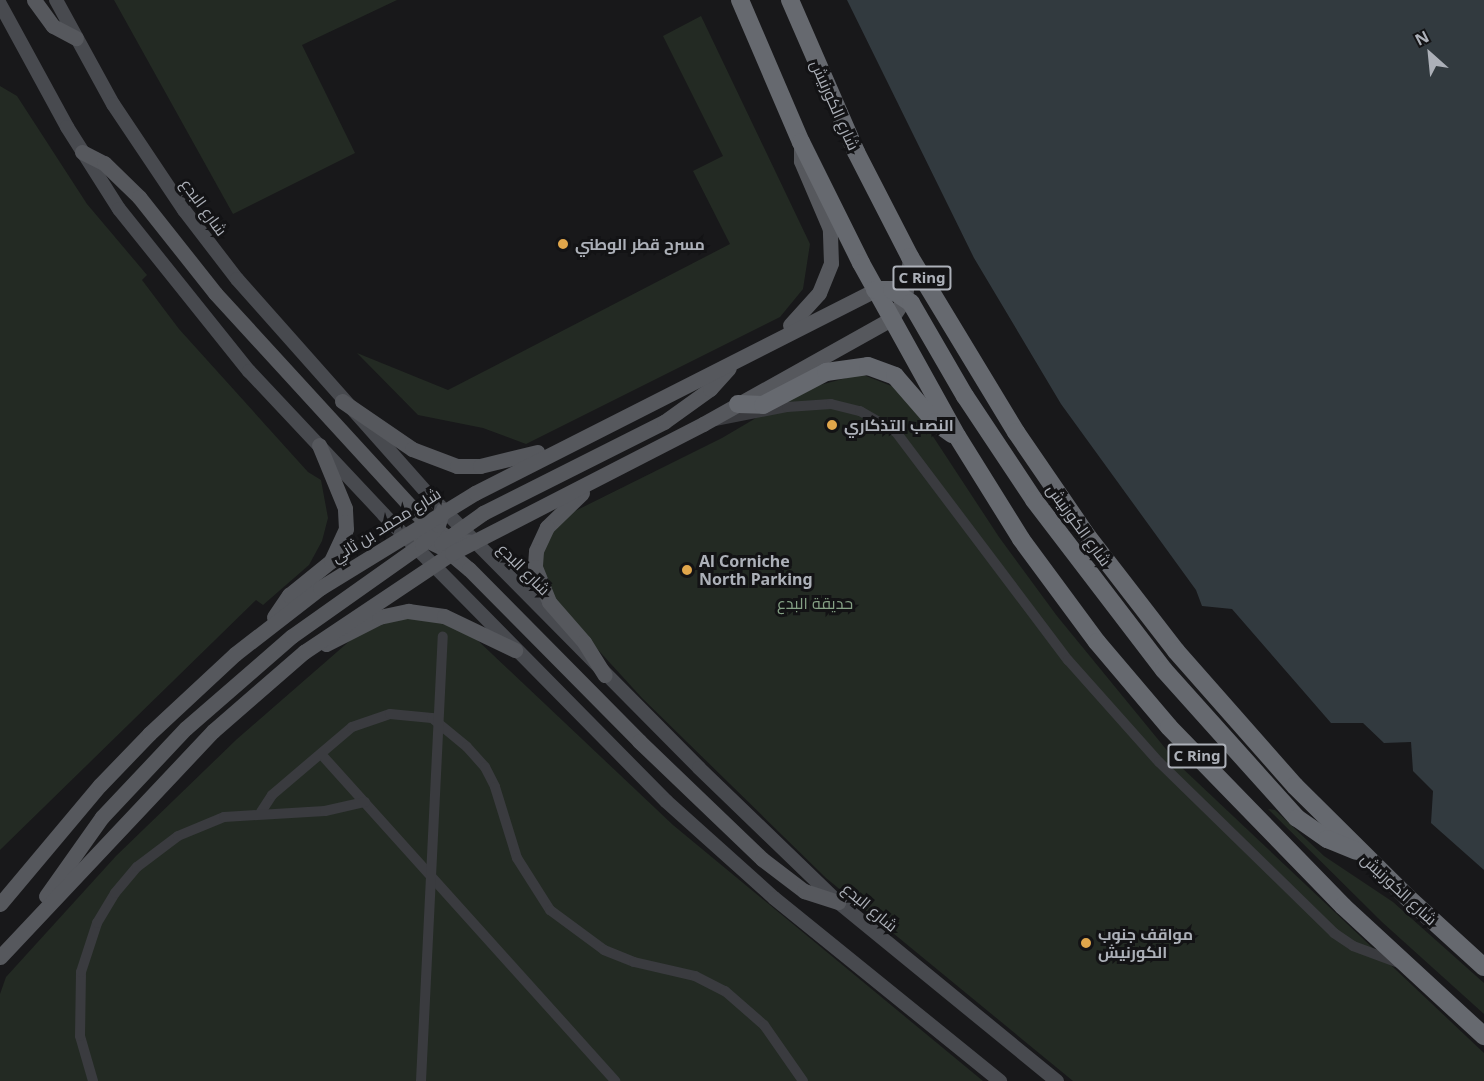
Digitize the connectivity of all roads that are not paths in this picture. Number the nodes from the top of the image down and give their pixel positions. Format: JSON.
{"nodes":[{"id":1,"x":34,"y":0,"type":"edge"},
{"id":2,"x":56,"y":0,"type":"edge"},
{"id":3,"x":740,"y":0,"type":"edge"},
{"id":4,"x":790,"y":0,"type":"edge"},
{"id":5,"x":0,"y":4,"type":"edge"},
{"id":6,"x":76,"y":38,"type":"junction"},
{"id":7,"x":801,"y":142,"type":"junction"},
{"id":8,"x":82,"y":152,"type":"junction"},
{"id":9,"x":910,"y":257,"type":"junction"},
{"id":10,"x":874,"y":290,"type":"junction"},
{"id":11,"x":905,"y":298,"type":"junction"},
{"id":12,"x":891,"y":319,"type":"junction"},
{"id":13,"x":772,"y":341,"type":"junction"},
{"id":14,"x":735,"y":362,"type":"junction"},
{"id":15,"x":342,"y":401,"type":"junction"},
{"id":16,"x":738,"y":404,"type":"junction"},
{"id":17,"x":703,"y":424,"type":"junction"},
{"id":18,"x":957,"y":436,"type":"junction"},
{"id":19,"x":569,"y":442,"type":"junction"},
{"id":20,"x":319,"y":445,"type":"junction"},
{"id":21,"x":594,"y":481,"type":"junction"},
{"id":22,"x":443,"y":510,"type":"junction"},
{"id":23,"x":459,"y":527,"type":"junction"},
{"id":24,"x":403,"y":534,"type":"junction"},
{"id":25,"x":434,"y":539,"type":"junction"},
{"id":26,"x":474,"y":542,"type":"junction"},
{"id":27,"x":433,"y":564,"type":"junction"},
{"id":28,"x":272,"y":623,"type":"junction"},
{"id":29,"x":443,"y":637,"type":"dead end"},
{"id":30,"x":515,"y":650,"type":"junction"},
{"id":31,"x":304,"y":652,"type":"junction"},
{"id":32,"x":605,"y":675,"type":"junction"},
{"id":33,"x":439,"y":723,"type":"junction"},
{"id":34,"x":321,"y":754,"type":"junction"},
{"id":35,"x":365,"y":802,"type":"junction"},
{"id":36,"x":261,"y":812,"type":"junction"},
{"id":37,"x":1361,"y":853,"type":"junction"},
{"id":38,"x":432,"y":876,"type":"junction"},
{"id":39,"x":838,"y":902,"type":"junction"},
{"id":40,"x":0,"y":904,"type":"edge"},
{"id":41,"x":33,"y":920,"type":"junction"},
{"id":42,"x":0,"y":957,"type":"edge"},
{"id":43,"x":1404,"y":964,"type":"junction"},
{"id":44,"x":1484,"y":967,"type":"edge"},
{"id":45,"x":1484,"y":1036,"type":"edge"},
{"id":46,"x":93,"y":1081,"type":"edge"},
{"id":47,"x":421,"y":1081,"type":"edge"},
{"id":48,"x":615,"y":1081,"type":"edge"},
{"id":49,"x":803,"y":1081,"type":"edge"},
{"id":50,"x":1000,"y":1081,"type":"edge"},
{"id":51,"x":1057,"y":1081,"type":"edge"}],
"edges":[{"from":1,"to":6,"type":"main road"},
{"from":2,"to":6,"type":"main road","name":"شارع البدع"},
{"from":3,"to":7,"type":"highway","number":"C Ring"},
{"from":4,"to":9,"type":"highway","name":"شارع الكورنيش","number":"C Ring"},
{"from":5,"to":8,"type":"main road"},
{"from":6,"to":15,"type":"main road","name":"شارع البدع"},
{"from":7,"to":10,"type":"highway","number":"C Ring"},
{"from":7,"to":13,"type":"main road"},
{"from":8,"to":20,"type":"main road"},
{"from":8,"to":25,"type":"main road"},
{"from":9,"to":11,"type":"main road","name":"شارع محمد بن ثاني"},
{"from":9,"to":37,"type":"highway","name":"شارع الكورنيش","number":"C Ring"},
{"from":10,"to":11,"type":"highway"},
{"from":10,"to":12,"type":"highway","number":"C Ring"},
{"from":10,"to":13,"type":"main road","name":"شارع محمد بن ثاني"},
{"from":11,"to":12,"type":"main road","name":"شارع محمد بن ثاني"},
{"from":11,"to":37,"type":"highway"},
{"from":12,"to":16,"type":"main road","name":"شارع محمد بن ثاني"},
{"from":12,"to":18,"type":"highway","number":"C Ring"},
{"from":13,"to":14,"type":"main road","name":"شارع محمد بن ثاني"},
{"from":14,"to":19,"type":"main road","name":"شارع محمد بن ثاني"},
{"from":14,"to":23,"type":"main road"},
{"from":15,"to":19,"type":"main road"},
{"from":15,"to":22,"type":"main road","name":"شارع البدع"},
{"from":16,"to":17,"type":"main road","name":"شارع محمد بن ثاني"},
{"from":16,"to":18,"type":"highway"},
{"from":17,"to":21,"type":"main road","name":"شارع محمد بن ثاني"},
{"from":17,"to":43,"type":"street","name":"شارع محمد بن ثاني"},
{"from":18,"to":43,"type":"highway","number":"C Ring"},
{"from":19,"to":22,"type":"main road","name":"شارع محمد بن ثاني"},
{"from":20,"to":24,"type":"main road"},
{"from":20,"to":28,"type":"main road"},
{"from":21,"to":26,"type":"main road","name":"شارع محمد بن ثاني"},
{"from":21,"to":32,"type":"main road"},
{"from":22,"to":23,"type":"main road","name":"شارع البدع"},
{"from":22,"to":25,"type":"main road","name":"شارع محمد بن ثاني"},
{"from":23,"to":25,"type":"main road"},
{"from":23,"to":26,"type":"main road","name":"شارع البدع"},
{"from":24,"to":25,"type":"main road","name":"شارع محمد بن ثاني"},
{"from":24,"to":25,"type":"main road"},
{"from":24,"to":28,"type":"main road","name":"شارع محمد بن ثاني"},
{"from":25,"to":26,"type":"main road","name":"شارع محمد بن ثاني"},
{"from":25,"to":27,"type":"main road","name":"شارع محمد بن ثاني"},
{"from":25,"to":27,"type":"main road"},
{"from":25,"to":39,"type":"main road"},
{"from":25,"to":41,"type":"main road"},
{"from":26,"to":32,"type":"main road","name":"شارع البدع"},
{"from":27,"to":30,"type":"main road"},
{"from":27,"to":31,"type":"main road","name":"شارع محمد بن ثاني"},
{"from":28,"to":40,"type":"main road","name":"شارع محمد بن ثاني"},
{"from":29,"to":33,"type":"street"},
{"from":30,"to":31,"type":"main road"},
{"from":30,"to":50,"type":"main road"},
{"from":31,"to":41,"type":"main road","name":"شارع محمد بن ثاني"},
{"from":32,"to":39,"type":"main road","name":"شارع البدع"},
{"from":33,"to":34,"type":"street"},
{"from":33,"to":38,"type":"street"},
{"from":33,"to":49,"type":"street"},
{"from":34,"to":35,"type":"street"},
{"from":34,"to":36,"type":"street"},
{"from":35,"to":36,"type":"street"},
{"from":35,"to":38,"type":"street"},
{"from":36,"to":46,"type":"street"},
{"from":37,"to":44,"type":"highway","name":"شارع الكورنيش","number":"C Ring"},
{"from":38,"to":47,"type":"street"},
{"from":38,"to":48,"type":"street"},
{"from":39,"to":51,"type":"main road","name":"شارع البدع"},
{"from":41,"to":42,"type":"main road","name":"شارع محمد بن ثاني"},
{"from":43,"to":45,"type":"highway","number":"C Ring"}]}
